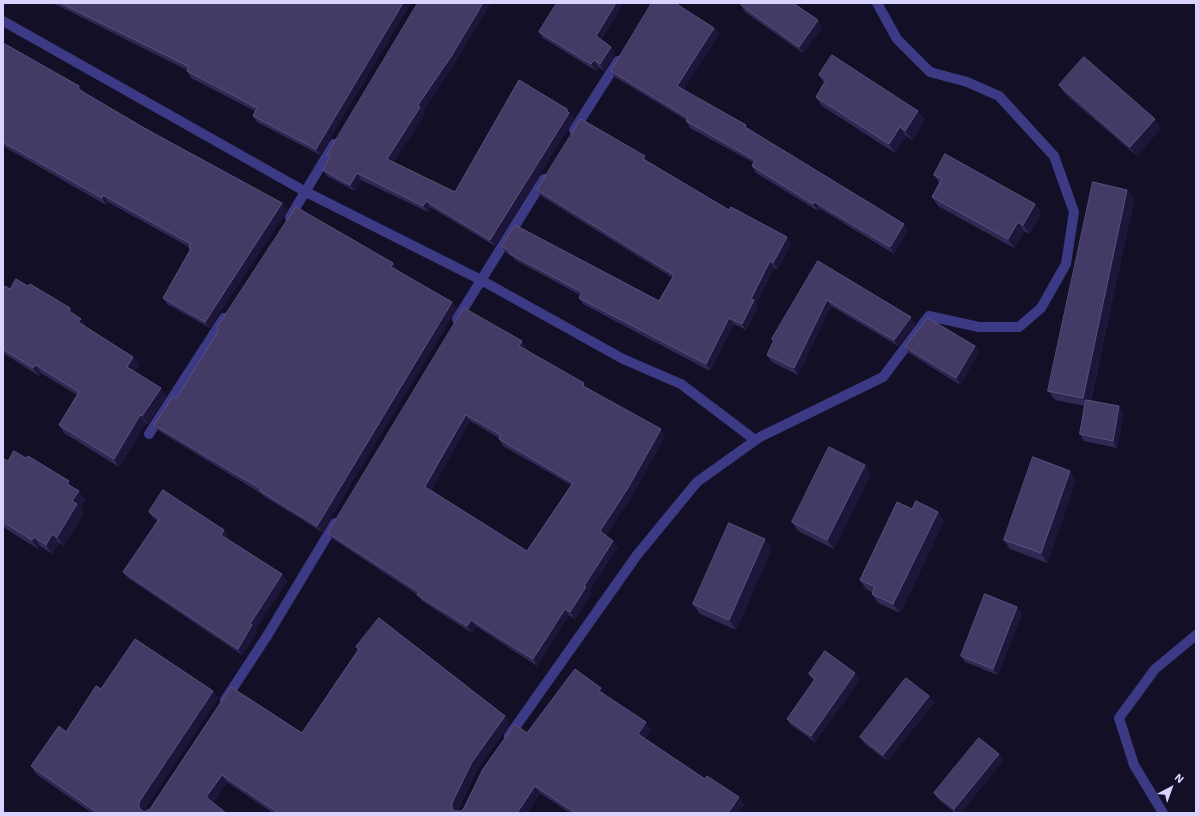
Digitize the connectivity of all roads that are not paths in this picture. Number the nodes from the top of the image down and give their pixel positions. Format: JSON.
{"nodes":[{"id":1,"x":877,"y":3,"type":"edge"},
{"id":2,"x":3,"y":21,"type":"edge"},
{"id":3,"x":625,"y":50,"type":"edge"},
{"id":4,"x":338,"y":138,"type":"edge"},
{"id":5,"x":570,"y":138,"type":"edge"},
{"id":6,"x":548,"y":172,"type":"edge"},
{"id":7,"x":306,"y":192,"type":"junction"},
{"id":8,"x":285,"y":225,"type":"edge"},
{"id":9,"x":481,"y":280,"type":"junction"},
{"id":10,"x":230,"y":310,"type":"edge"},
{"id":11,"x":452,"y":328,"type":"edge"},
{"id":12,"x":150,"y":434,"type":"dead end"},
{"id":13,"x":755,"y":440,"type":"junction"},
{"id":14,"x":341,"y":513,"type":"edge"},
{"id":15,"x":1196,"y":635,"type":"edge"},
{"id":16,"x":220,"y":708,"type":"edge"},
{"id":17,"x":501,"y":748,"type":"edge"},
{"id":18,"x":1163,"y":813,"type":"edge"}],
"edges":[{"from":1,"to":13,"type":"street"},
{"from":2,"to":7,"type":"street"},
{"from":3,"to":5,"type":"street"},
{"from":4,"to":7,"type":"street"},
{"from":6,"to":9,"type":"street"},
{"from":7,"to":8,"type":"street"},
{"from":7,"to":9,"type":"street"},
{"from":9,"to":11,"type":"street"},
{"from":9,"to":13,"type":"street"},
{"from":10,"to":12,"type":"street"},
{"from":13,"to":17,"type":"street"},
{"from":14,"to":16,"type":"street"},
{"from":15,"to":18,"type":"street"}]}
